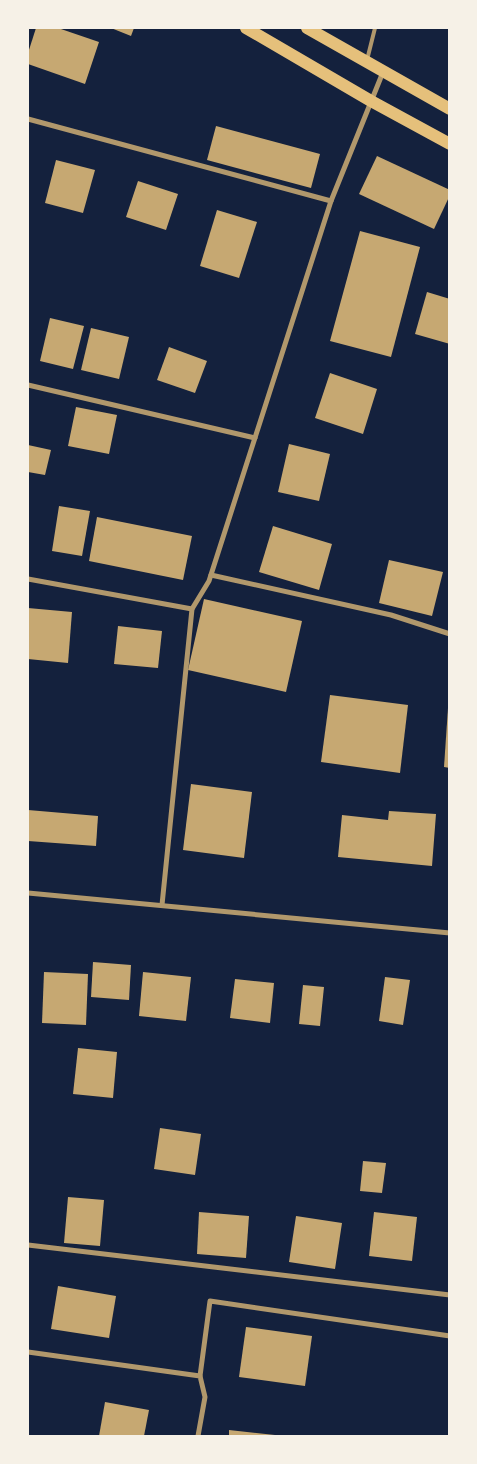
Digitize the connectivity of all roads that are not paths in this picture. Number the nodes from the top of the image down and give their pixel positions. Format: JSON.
{"nodes":[{"id":1,"x":246,"y":28,"type":"edge"},
{"id":2,"x":306,"y":28,"type":"edge"},
{"id":3,"x":375,"y":28,"type":"edge"},
{"id":4,"x":366,"y":62,"type":"junction"},
{"id":5,"x":383,"y":72,"type":"junction"},
{"id":6,"x":371,"y":101,"type":"junction"},
{"id":7,"x":450,"y":108,"type":"edge"},
{"id":8,"x":28,"y":119,"type":"edge"},
{"id":9,"x":450,"y":144,"type":"edge"},
{"id":10,"x":330,"y":200,"type":"junction"},
{"id":11,"x":28,"y":384,"type":"edge"},
{"id":12,"x":255,"y":438,"type":"junction"},
{"id":13,"x":211,"y":575,"type":"junction"},
{"id":14,"x":28,"y":579,"type":"edge"},
{"id":15,"x":192,"y":609,"type":"junction"},
{"id":16,"x":450,"y":634,"type":"edge"},
{"id":17,"x":28,"y":893,"type":"edge"},
{"id":18,"x":162,"y":905,"type":"junction"},
{"id":19,"x":450,"y":933,"type":"edge"},
{"id":20,"x":28,"y":1245,"type":"edge"},
{"id":21,"x":450,"y":1295,"type":"edge"},
{"id":22,"x":450,"y":1336,"type":"edge"},
{"id":23,"x":28,"y":1352,"type":"edge"},
{"id":24,"x":200,"y":1376,"type":"junction"},
{"id":25,"x":198,"y":1436,"type":"edge"}],
"edges":[{"from":1,"to":6,"type":"main road"},
{"from":2,"to":4,"type":"main road"},
{"from":3,"to":4,"type":"lane"},
{"from":4,"to":5,"type":"main road"},
{"from":5,"to":6,"type":"street"},
{"from":5,"to":7,"type":"main road"},
{"from":6,"to":9,"type":"main road"},
{"from":6,"to":10,"type":"street"},
{"from":8,"to":10,"type":"street"},
{"from":10,"to":12,"type":"street"},
{"from":11,"to":12,"type":"street"},
{"from":12,"to":13,"type":"street"},
{"from":13,"to":15,"type":"street"},
{"from":13,"to":16,"type":"street"},
{"from":14,"to":15,"type":"street"},
{"from":15,"to":18,"type":"street"},
{"from":17,"to":18,"type":"street"},
{"from":18,"to":19,"type":"street"},
{"from":20,"to":21,"type":"street"},
{"from":22,"to":24,"type":"street"},
{"from":23,"to":24,"type":"street"},
{"from":24,"to":25,"type":"street"}]}
